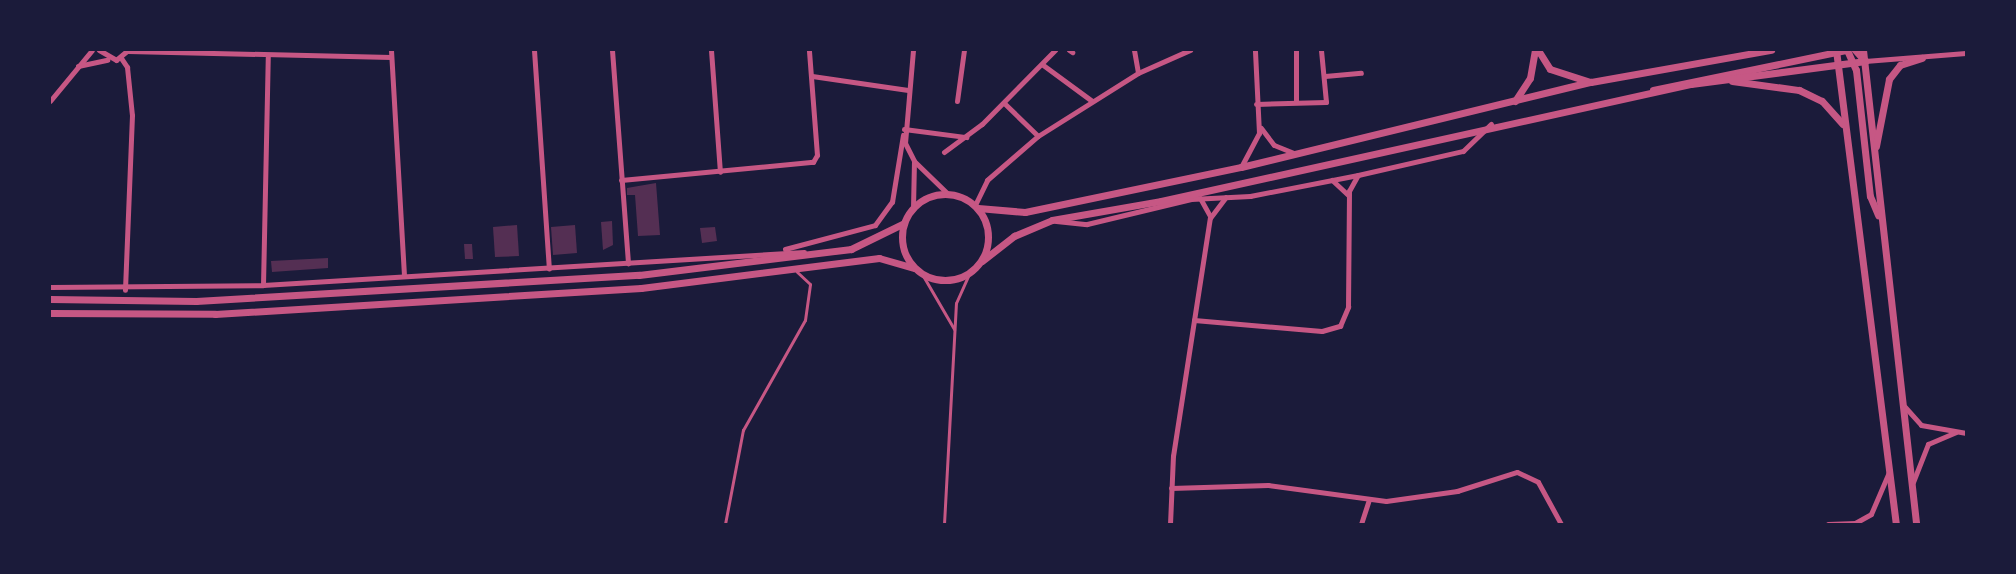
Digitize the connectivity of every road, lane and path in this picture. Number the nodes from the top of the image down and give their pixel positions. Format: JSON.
{"nodes":[{"id":1,"x":92,"y":50,"type":"edge"},
{"id":2,"x":99,"y":50,"type":"edge"},
{"id":3,"x":128,"y":50,"type":"edge"},
{"id":4,"x":210,"y":50,"type":"edge"},
{"id":5,"x":391,"y":50,"type":"edge"},
{"id":6,"x":534,"y":50,"type":"edge"},
{"id":7,"x":612,"y":50,"type":"edge"},
{"id":8,"x":711,"y":50,"type":"edge"},
{"id":9,"x":810,"y":50,"type":"edge"},
{"id":10,"x":913,"y":50,"type":"edge"},
{"id":11,"x":964,"y":50,"type":"edge"},
{"id":12,"x":1055,"y":50,"type":"edge"},
{"id":13,"x":1134,"y":50,"type":"edge"},
{"id":14,"x":1190,"y":50,"type":"edge"},
{"id":15,"x":1255,"y":50,"type":"edge"},
{"id":16,"x":1296,"y":50,"type":"edge"},
{"id":17,"x":1321,"y":50,"type":"edge"},
{"id":18,"x":1537,"y":50,"type":"edge"},
{"id":19,"x":1731,"y":50,"type":"edge"},
{"id":20,"x":1771,"y":50,"type":"edge"},
{"id":21,"x":1847,"y":50,"type":"edge"},
{"id":22,"x":1855,"y":50,"type":"edge"},
{"id":23,"x":1863,"y":50,"type":"edge"},
{"id":24,"x":1837,"y":51,"type":"edge"},
{"id":25,"x":1966,"y":53,"type":"edge"},
{"id":26,"x":268,"y":55,"type":"junction"},
{"id":27,"x":1718,"y":55,"type":"junction"},
{"id":28,"x":391,"y":57,"type":"junction"},
{"id":29,"x":121,"y":58,"type":"junction"},
{"id":30,"x":1922,"y":58,"type":"junction"},
{"id":31,"x":110,"y":60,"type":"junction"},
{"id":32,"x":1838,"y":61,"type":"junction"},
{"id":33,"x":1853,"y":61,"type":"junction"},
{"id":34,"x":1865,"y":61,"type":"junction"},
{"id":35,"x":1043,"y":65,"type":"junction"},
{"id":36,"x":76,"y":66,"type":"junction"},
{"id":37,"x":1138,"y":73,"type":"junction"},
{"id":38,"x":1361,"y":73,"type":"dead end"},
{"id":39,"x":812,"y":76,"type":"junction"},
{"id":40,"x":1325,"y":76,"type":"junction"},
{"id":41,"x":1712,"y":81,"type":"junction"},
{"id":42,"x":1591,"y":82,"type":"junction"},
{"id":43,"x":908,"y":90,"type":"junction"},
{"id":44,"x":1651,"y":92,"type":"junction"},
{"id":45,"x":50,"y":101,"type":"edge"},
{"id":46,"x":957,"y":101,"type":"dead end"},
{"id":47,"x":1092,"y":101,"type":"junction"},
{"id":48,"x":1515,"y":101,"type":"junction"},
{"id":49,"x":1296,"y":102,"type":"junction"},
{"id":50,"x":1004,"y":103,"type":"junction"},
{"id":51,"x":1256,"y":104,"type":"junction"},
{"id":52,"x":1260,"y":124,"type":"junction"},
{"id":53,"x":1491,"y":124,"type":"junction"},
{"id":54,"x":1844,"y":126,"type":"junction"},
{"id":55,"x":904,"y":132,"type":"junction"},
{"id":56,"x":1038,"y":136,"type":"junction"},
{"id":57,"x":966,"y":137,"type":"junction"},
{"id":58,"x":944,"y":152,"type":"dead end"},
{"id":59,"x":1296,"y":153,"type":"junction"},
{"id":60,"x":914,"y":161,"type":"junction"},
{"id":61,"x":1240,"y":167,"type":"junction"},
{"id":62,"x":720,"y":172,"type":"junction"},
{"id":63,"x":1358,"y":175,"type":"junction"},
{"id":64,"x":1876,"y":175,"type":"junction"},
{"id":65,"x":621,"y":180,"type":"junction"},
{"id":66,"x":1332,"y":180,"type":"junction"},
{"id":67,"x":948,"y":194,"type":"junction"},
{"id":68,"x":1349,"y":196,"type":"junction"},
{"id":69,"x":1226,"y":197,"type":"junction"},
{"id":70,"x":1200,"y":198,"type":"junction"},
{"id":71,"x":976,"y":207,"type":"junction"},
{"id":72,"x":913,"y":208,"type":"junction"},
{"id":73,"x":1210,"y":218,"type":"junction"},
{"id":74,"x":1052,"y":220,"type":"junction"},
{"id":75,"x":904,"y":223,"type":"junction"},
{"id":76,"x":1882,"y":226,"type":"junction"},
{"id":77,"x":779,"y":250,"type":"junction"},
{"id":78,"x":818,"y":255,"type":"junction"},
{"id":79,"x":982,"y":261,"type":"junction"},
{"id":80,"x":628,"y":263,"type":"junction"},
{"id":81,"x":549,"y":268,"type":"junction"},
{"id":82,"x":914,"y":268,"type":"junction"},
{"id":83,"x":797,"y":272,"type":"junction"},
{"id":84,"x":922,"y":274,"type":"junction"},
{"id":85,"x":969,"y":274,"type":"junction"},
{"id":86,"x":404,"y":276,"type":"junction"},
{"id":87,"x":263,"y":285,"type":"junction"},
{"id":88,"x":50,"y":287,"type":"edge"},
{"id":89,"x":125,"y":290,"type":"junction"},
{"id":90,"x":50,"y":299,"type":"edge"},
{"id":91,"x":50,"y":313,"type":"edge"},
{"id":92,"x":1194,"y":320,"type":"junction"},
{"id":93,"x":954,"y":329,"type":"junction"},
{"id":94,"x":1905,"y":407,"type":"junction"},
{"id":95,"x":1956,"y":432,"type":"junction"},
{"id":96,"x":1966,"y":433,"type":"edge"},
{"id":97,"x":1889,"y":471,"type":"junction"},
{"id":98,"x":1912,"y":483,"type":"junction"},
{"id":99,"x":1171,"y":488,"type":"junction"},
{"id":100,"x":1369,"y":500,"type":"junction"},
{"id":101,"x":1830,"y":524,"type":"edge"},
{"id":102,"x":725,"y":525,"type":"edge"},
{"id":103,"x":944,"y":525,"type":"edge"},
{"id":104,"x":1170,"y":525,"type":"edge"},
{"id":105,"x":1361,"y":525,"type":"edge"},
{"id":106,"x":1561,"y":525,"type":"edge"},
{"id":107,"x":1896,"y":525,"type":"edge"},
{"id":108,"x":1916,"y":525,"type":"edge"}],
"edges":[{"from":1,"to":36,"type":"street"},
{"from":2,"to":31,"type":"street"},
{"from":3,"to":4,"type":"street"},
{"from":3,"to":29,"type":"street"},
{"from":4,"to":26,"type":"street"},
{"from":5,"to":28,"type":"street"},
{"from":6,"to":81,"type":"street"},
{"from":7,"to":65,"type":"street"},
{"from":8,"to":62,"type":"street"},
{"from":9,"to":39,"type":"street"},
{"from":10,"to":43,"type":"street"},
{"from":11,"to":46,"type":"street"},
{"from":12,"to":35,"type":"street"},
{"from":13,"to":37,"type":"street"},
{"from":14,"to":37,"type":"street"},
{"from":15,"to":51,"type":"street"},
{"from":16,"to":49,"type":"street"},
{"from":17,"to":40,"type":"street"},
{"from":18,"to":42,"type":"street"},
{"from":18,"to":48,"type":"street"},
{"from":19,"to":27,"type":"street"},
{"from":20,"to":27,"type":"street"},
{"from":21,"to":24,"type":"street"},
{"from":21,"to":33,"type":"street"},
{"from":22,"to":34,"type":"street"},
{"from":23,"to":34,"type":"street"},
{"from":24,"to":32,"type":"street"},
{"from":24,"to":44,"type":"street"},
{"from":25,"to":30,"type":"street"},
{"from":26,"to":28,"type":"street"},
{"from":26,"to":87,"type":"street"},
{"from":27,"to":42,"type":"street"},
{"from":28,"to":86,"type":"street"},
{"from":29,"to":31,"type":"street"},
{"from":29,"to":89,"type":"street"},
{"from":30,"to":34,"type":"street"},
{"from":30,"to":64,"type":"street"},
{"from":31,"to":36,"type":"street"},
{"from":32,"to":33,"type":"street"},
{"from":32,"to":41,"type":"street"},
{"from":32,"to":54,"type":"street"},
{"from":33,"to":34,"type":"street"},
{"from":33,"to":76,"type":"street"},
{"from":34,"to":64,"type":"street"},
{"from":35,"to":47,"type":"street"},
{"from":35,"to":50,"type":"street"},
{"from":36,"to":45,"type":"street"},
{"from":37,"to":47,"type":"street"},
{"from":38,"to":40,"type":"street"},
{"from":39,"to":43,"type":"street"},
{"from":39,"to":62,"type":"street"},
{"from":40,"to":49,"type":"street"},
{"from":41,"to":44,"type":"street"},
{"from":41,"to":54,"type":"street"},
{"from":42,"to":48,"type":"street"},
{"from":43,"to":55,"type":"street"},
{"from":44,"to":53,"type":"street"},
{"from":47,"to":56,"type":"street"},
{"from":48,"to":59,"type":"street"},
{"from":49,"to":51,"type":"street"},
{"from":50,"to":56,"type":"street"},
{"from":50,"to":57,"type":"street"},
{"from":51,"to":52,"type":"street"},
{"from":52,"to":59,"type":"street"},
{"from":52,"to":61,"type":"street"},
{"from":53,"to":63,"type":"street"},
{"from":53,"to":74,"type":"street"},
{"from":54,"to":97,"type":"street"},
{"from":55,"to":57,"type":"street"},
{"from":55,"to":60,"type":"street"},
{"from":55,"to":77,"type":"street"},
{"from":56,"to":71,"type":"street"},
{"from":57,"to":58,"type":"street"},
{"from":59,"to":61,"type":"street"},
{"from":60,"to":67,"type":"street"},
{"from":60,"to":72,"type":"street"},
{"from":61,"to":71,"type":"street"},
{"from":62,"to":65,"type":"street"},
{"from":63,"to":66,"type":"street"},
{"from":63,"to":68,"type":"street"},
{"from":64,"to":76,"type":"street"},
{"from":65,"to":80,"type":"street"},
{"from":66,"to":68,"type":"street"},
{"from":66,"to":69,"type":"street"},
{"from":67,"to":71,"type":"street"},
{"from":67,"to":72,"type":"street"},
{"from":68,"to":92,"type":"street"},
{"from":69,"to":70,"type":"street"},
{"from":69,"to":73,"type":"street"},
{"from":70,"to":73,"type":"street"},
{"from":70,"to":74,"type":"street"},
{"from":71,"to":79,"type":"street"},
{"from":72,"to":75,"type":"street"},
{"from":73,"to":92,"type":"street"},
{"from":74,"to":79,"type":"street"},
{"from":75,"to":78,"type":"street"},
{"from":75,"to":82,"type":"street"},
{"from":76,"to":94,"type":"street"},
{"from":77,"to":78,"type":"street"},
{"from":77,"to":80,"type":"street"},
{"from":78,"to":90,"type":"street"},
{"from":79,"to":85,"type":"street"},
{"from":80,"to":81,"type":"street"},
{"from":81,"to":86,"type":"street"},
{"from":82,"to":83,"type":"street"},
{"from":82,"to":84,"type":"street"},
{"from":83,"to":91,"type":"street"},
{"from":83,"to":102,"type":"lane"},
{"from":84,"to":85,"type":"street"},
{"from":84,"to":93,"type":"lane"},
{"from":85,"to":93,"type":"lane"},
{"from":86,"to":87,"type":"street"},
{"from":87,"to":89,"type":"street"},
{"from":88,"to":89,"type":"street"},
{"from":92,"to":99,"type":"street"},
{"from":93,"to":103,"type":"lane"},
{"from":94,"to":95,"type":"street"},
{"from":94,"to":98,"type":"street"},
{"from":95,"to":96,"type":"street"},
{"from":95,"to":98,"type":"street"},
{"from":97,"to":101,"type":"street"},
{"from":97,"to":107,"type":"street"},
{"from":98,"to":108,"type":"street"},
{"from":99,"to":100,"type":"street"},
{"from":99,"to":104,"type":"street"},
{"from":100,"to":105,"type":"street"},
{"from":100,"to":106,"type":"street"}]}
